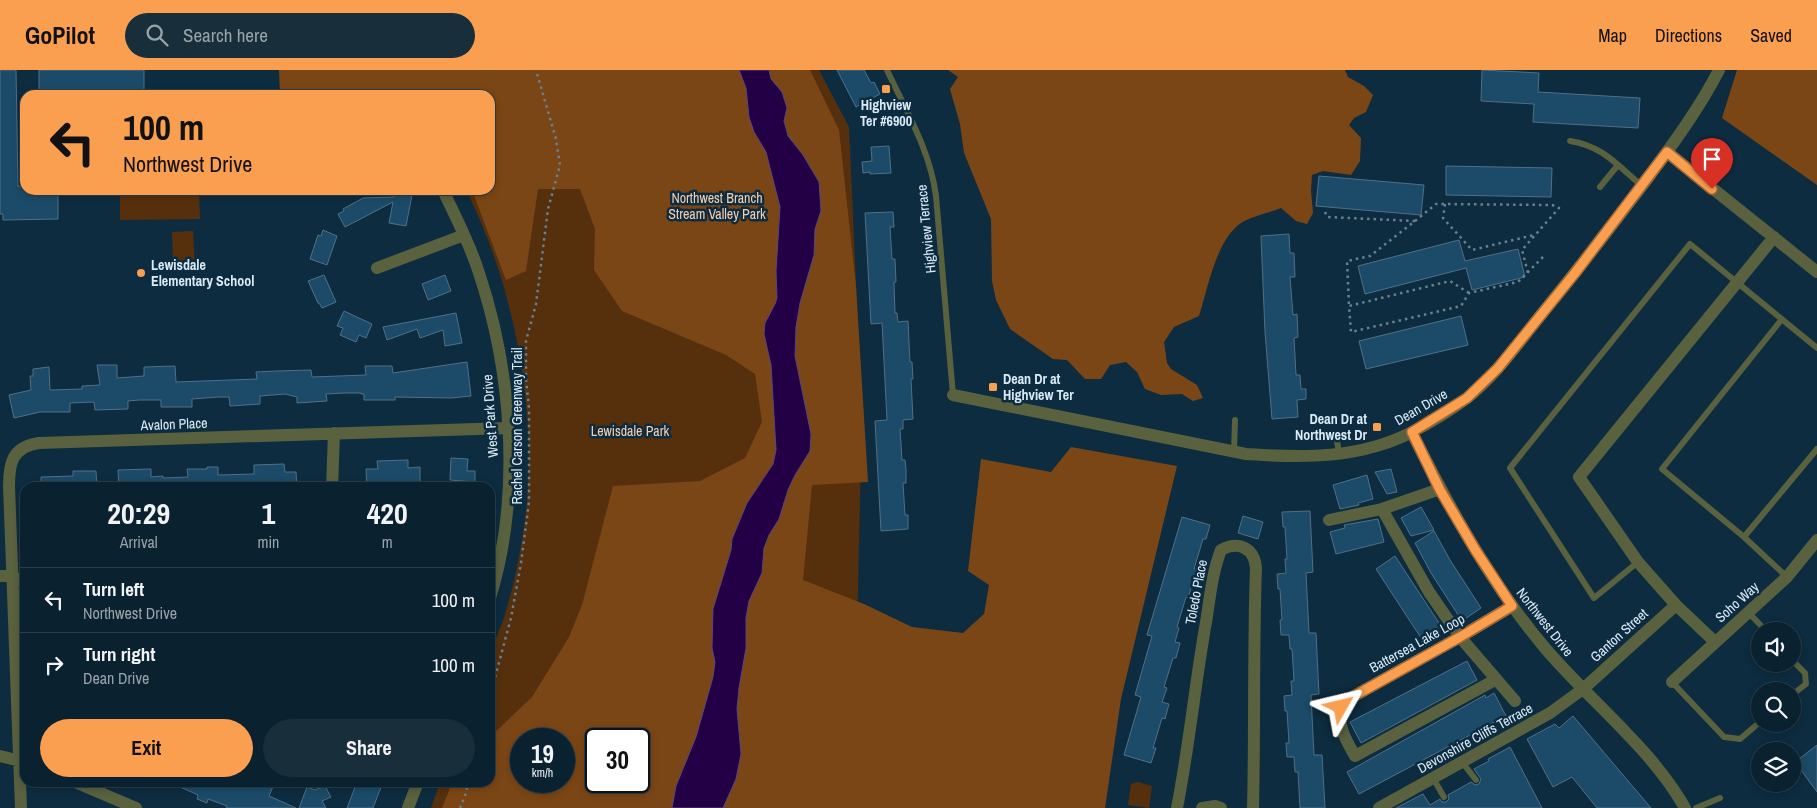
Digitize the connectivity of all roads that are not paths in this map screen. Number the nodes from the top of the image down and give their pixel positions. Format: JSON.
{"nodes":[{"id":1,"x":887,"y":70,"type":"edge"},
{"id":2,"x":1719,"y":70,"type":"edge"},
{"id":3,"x":1570,"y":141,"type":"dead end"},
{"id":4,"x":1667,"y":152,"type":"junction"},
{"id":5,"x":1618,"y":165,"type":"junction"},
{"id":6,"x":1642,"y":186,"type":"junction"},
{"id":7,"x":1600,"y":187,"type":"dead end"},
{"id":8,"x":444,"y":195,"type":"edge"},
{"id":9,"x":464,"y":235,"type":"junction"},
{"id":10,"x":1774,"y":237,"type":"junction"},
{"id":11,"x":377,"y":268,"type":"dead end"},
{"id":12,"x":1817,"y":272,"type":"edge"},
{"id":13,"x":1736,"y":282,"type":"junction"},
{"id":14,"x":1782,"y":319,"type":"junction"},
{"id":15,"x":1817,"y":348,"type":"edge"},
{"id":16,"x":953,"y":395,"type":"joint"},
{"id":17,"x":1235,"y":420,"type":"dead end"},
{"id":18,"x":508,"y":428,"type":"junction"},
{"id":19,"x":1412,"y":432,"type":"junction"},
{"id":20,"x":334,"y":433,"type":"junction"},
{"id":21,"x":1336,"y":434,"type":"dead end"},
{"id":22,"x":1817,"y":449,"type":"edge"},
{"id":23,"x":1234,"y":452,"type":"junction"},
{"id":24,"x":1339,"y":454,"type":"junction"},
{"id":25,"x":332,"y":482,"type":"edge"},
{"id":26,"x":1440,"y":490,"type":"junction"},
{"id":27,"x":1382,"y":509,"type":"junction"},
{"id":28,"x":1329,"y":520,"type":"dead end"},
{"id":29,"x":1744,"y":537,"type":"junction"},
{"id":30,"x":1817,"y":540,"type":"edge"},
{"id":31,"x":1638,"y":562,"type":"junction"},
{"id":32,"x":6,"y":576,"type":"edge"},
{"id":33,"x":1787,"y":577,"type":"junction"},
{"id":34,"x":495,"y":578,"type":"edge"},
{"id":35,"x":20,"y":580,"type":"edge"},
{"id":36,"x":1676,"y":605,"type":"junction"},
{"id":37,"x":1512,"y":606,"type":"junction"},
{"id":38,"x":1749,"y":613,"type":"junction"},
{"id":39,"x":1758,"y":622,"type":"edge"},
{"id":40,"x":1460,"y":637,"type":"junction"},
{"id":41,"x":1715,"y":642,"type":"junction"},
{"id":42,"x":1801,"y":668,"type":"edge"},
{"id":43,"x":1495,"y":680,"type":"junction"},
{"id":44,"x":1672,"y":682,"type":"joint"},
{"id":45,"x":1801,"y":688,"type":"edge"},
{"id":46,"x":1583,"y":689,"type":"junction"},
{"id":47,"x":1514,"y":701,"type":"dead end"},
{"id":48,"x":1751,"y":730,"type":"edge"},
{"id":49,"x":20,"y":738,"type":"edge"},
{"id":50,"x":0,"y":756,"type":"edge"},
{"id":51,"x":20,"y":761,"type":"edge"},
{"id":52,"x":1462,"y":762,"type":"junction"},
{"id":53,"x":1433,"y":778,"type":"junction"},
{"id":54,"x":1476,"y":780,"type":"dead end"},
{"id":55,"x":21,"y":787,"type":"edge"},
{"id":56,"x":87,"y":787,"type":"edge"},
{"id":57,"x":416,"y":787,"type":"edge"},
{"id":58,"x":1444,"y":797,"type":"dead end"},
{"id":59,"x":1720,"y":798,"type":"dead end"},
{"id":60,"x":21,"y":808,"type":"edge"},
{"id":61,"x":136,"y":808,"type":"edge"},
{"id":62,"x":408,"y":808,"type":"edge"},
{"id":63,"x":1176,"y":808,"type":"edge"},
{"id":64,"x":1202,"y":808,"type":"edge"},
{"id":65,"x":1221,"y":808,"type":"edge"},
{"id":66,"x":1253,"y":808,"type":"edge"},
{"id":67,"x":1379,"y":808,"type":"edge"},
{"id":68,"x":1685,"y":808,"type":"edge"},
{"id":69,"x":1696,"y":808,"type":"edge"}],
"edges":[{"from":1,"to":16,"type":"lane","name":"Highview Terrace"},
{"from":2,"to":4,"type":"street","name":"Dean Drive"},
{"from":3,"to":5,"type":"lane"},
{"from":4,"to":6,"type":"street","name":"Dean Drive"},
{"from":4,"to":10,"type":"street"},
{"from":5,"to":6,"type":"lane"},
{"from":5,"to":7,"type":"lane"},
{"from":6,"to":19,"type":"street","name":"Dean Drive"},
{"from":8,"to":9,"type":"street","name":"West Park Drive"},
{"from":9,"to":11,"type":"street"},
{"from":9,"to":18,"type":"street","name":"West Park Drive"},
{"from":10,"to":12,"type":"street"},
{"from":10,"to":13,"type":"street"},
{"from":13,"to":14,"type":"lane"},
{"from":13,"to":31,"type":"street"},
{"from":13,"to":31,"type":"lane"},
{"from":14,"to":15,"type":"lane"},
{"from":14,"to":29,"type":"lane"},
{"from":16,"to":23,"type":"street","name":"Dean Drive"},
{"from":17,"to":23,"type":"lane"},
{"from":18,"to":20,"type":"street","name":"Avalon Place"},
{"from":18,"to":34,"type":"street","name":"West Park Drive"},
{"from":19,"to":24,"type":"street","name":"Dean Drive"},
{"from":19,"to":26,"type":"street","name":"Northwest Drive"},
{"from":20,"to":25,"type":"street"},
{"from":20,"to":32,"type":"street","name":"Avalon Place"},
{"from":21,"to":24,"type":"lane"},
{"from":22,"to":29,"type":"lane"},
{"from":23,"to":24,"type":"street","name":"Dean Drive"},
{"from":26,"to":27,"type":"street"},
{"from":26,"to":37,"type":"street","name":"Northwest Drive"},
{"from":27,"to":28,"type":"street"},
{"from":27,"to":40,"type":"street"},
{"from":29,"to":33,"type":"lane"},
{"from":30,"to":33,"type":"street","name":"Soho Way"},
{"from":31,"to":36,"type":"street"},
{"from":32,"to":35,"type":"street"},
{"from":32,"to":49,"type":"street"},
{"from":33,"to":38,"type":"street","name":"Soho Way"},
{"from":36,"to":41,"type":"street"},
{"from":36,"to":46,"type":"street","name":"Ganton Street"},
{"from":37,"to":40,"type":"street","name":"Battersea Lake Loop"},
{"from":37,"to":46,"type":"street","name":"Northwest Drive"},
{"from":38,"to":39,"type":"lane"},
{"from":38,"to":41,"type":"street","name":"Soho Way"},
{"from":40,"to":43,"type":"street"},
{"from":40,"to":43,"type":"street","name":"Battersea Lake Loop"},
{"from":41,"to":44,"type":"street","name":"Soho Way"},
{"from":42,"to":45,"type":"lane"},
{"from":43,"to":47,"type":"street"},
{"from":44,"to":48,"type":"lane"},
{"from":46,"to":52,"type":"street","name":"Devonshire Cliffs Terrace"},
{"from":46,"to":68,"type":"street","name":"Northwest Drive"},
{"from":50,"to":51,"type":"street"},
{"from":52,"to":53,"type":"street","name":"Devonshire Cliffs Terrace"},
{"from":52,"to":54,"type":"lane"},
{"from":53,"to":58,"type":"lane"},
{"from":53,"to":67,"type":"street","name":"Devonshire Cliffs Terrace"},
{"from":55,"to":60,"type":"street"},
{"from":56,"to":61,"type":"street"},
{"from":57,"to":62,"type":"street"},
{"from":59,"to":69,"type":"lane"},
{"from":63,"to":66,"type":"street","name":"Toledo Place"},
{"from":64,"to":65,"type":"street"}]}
